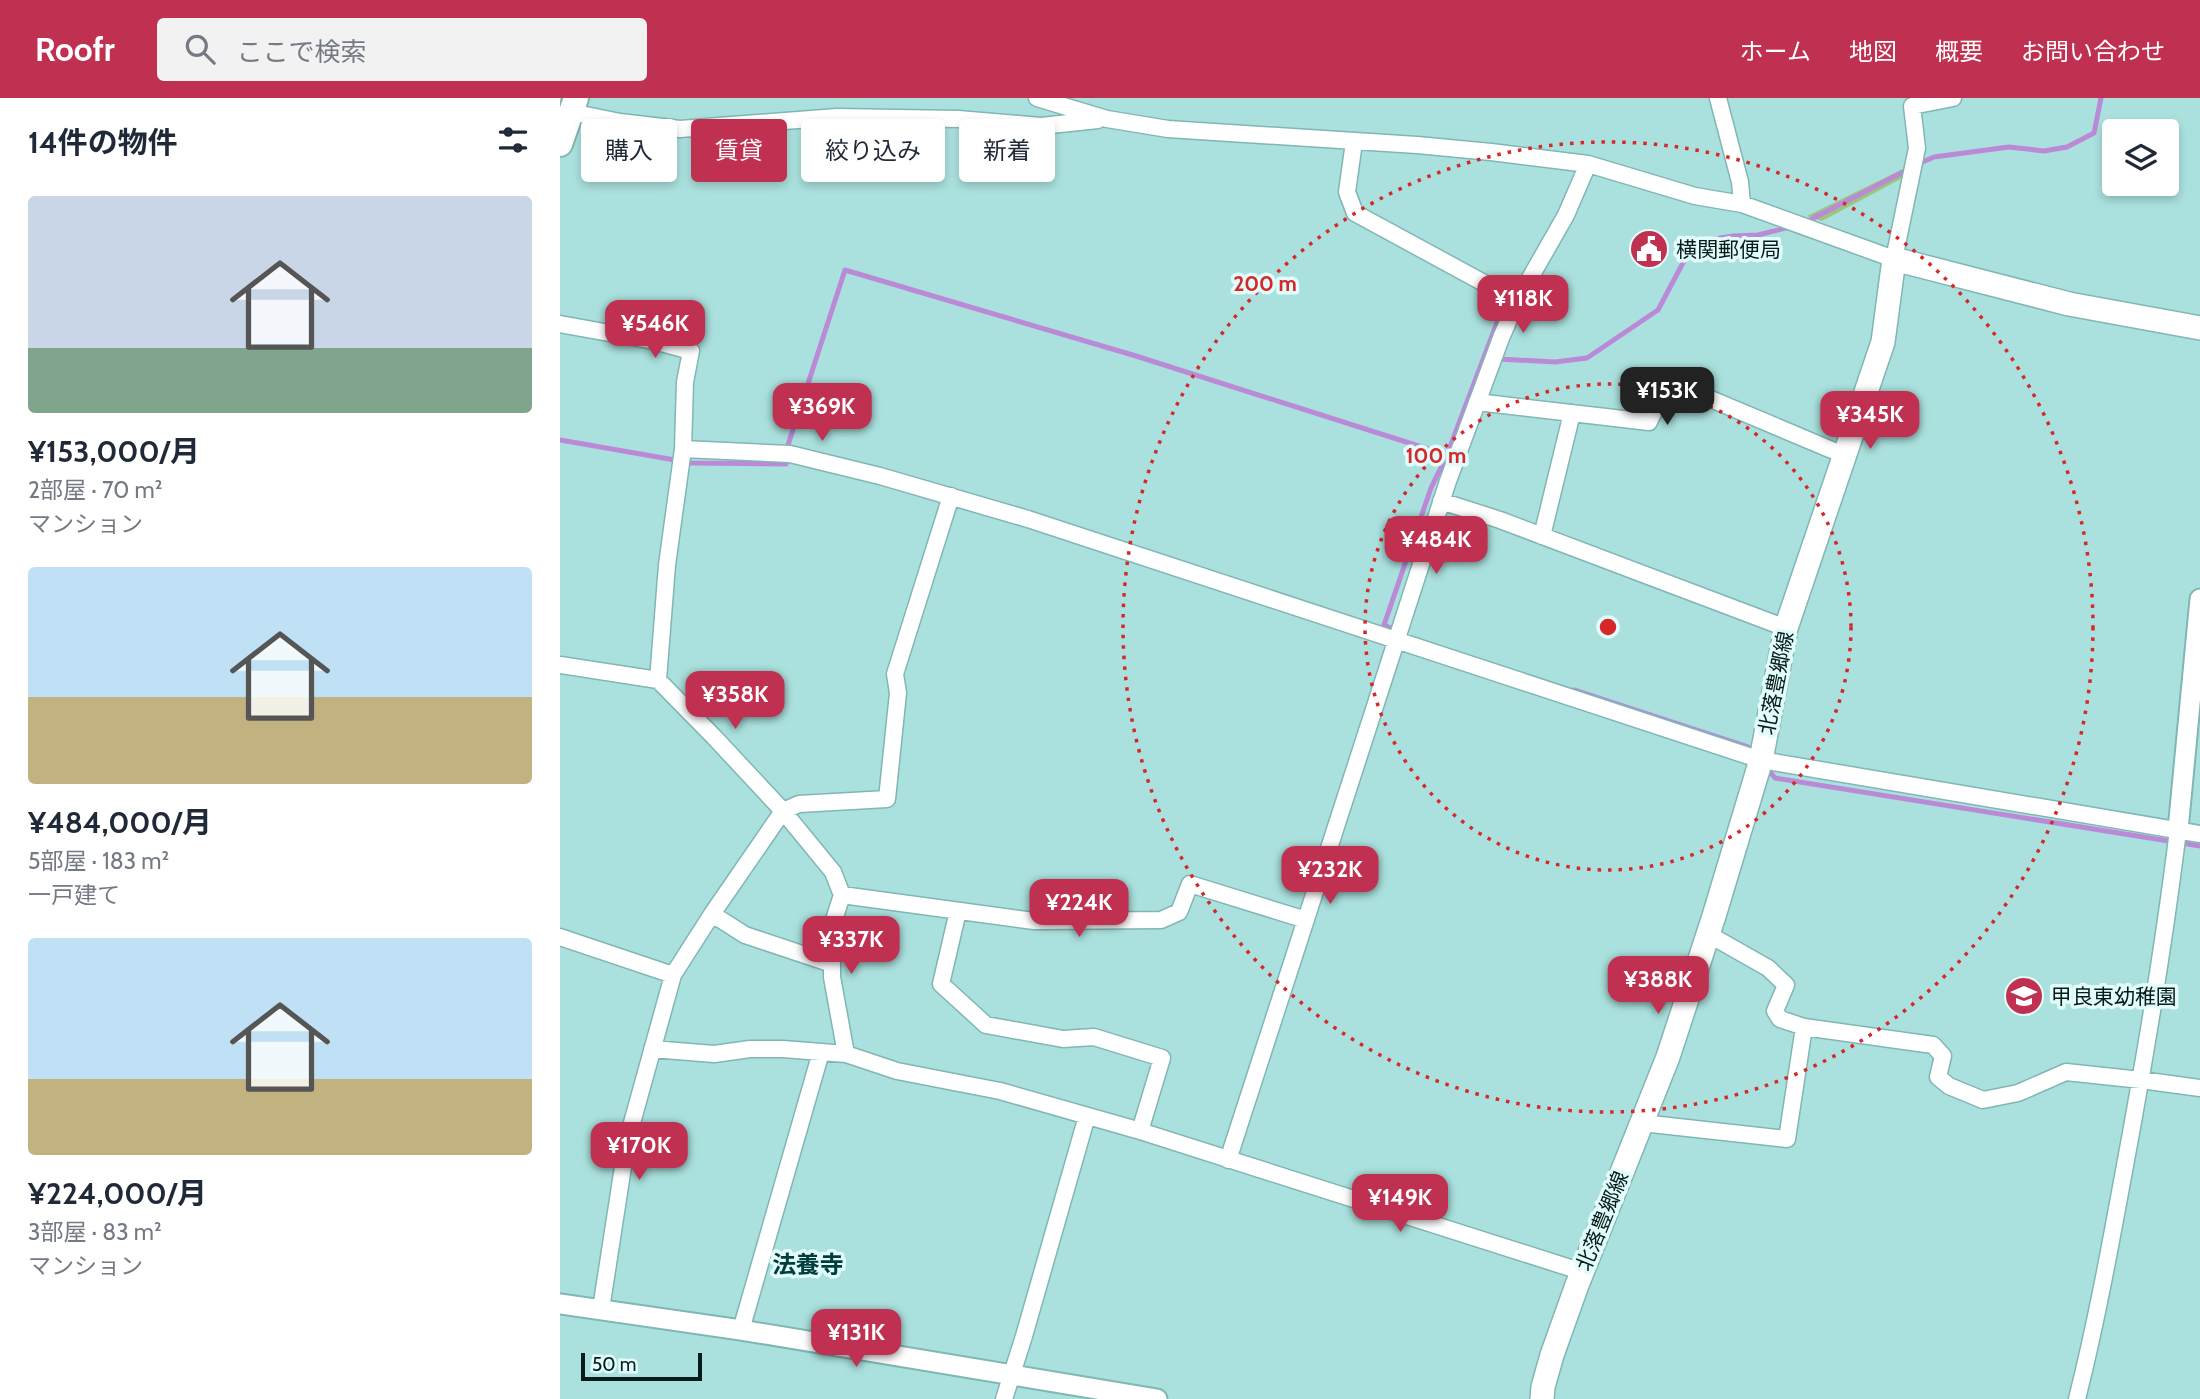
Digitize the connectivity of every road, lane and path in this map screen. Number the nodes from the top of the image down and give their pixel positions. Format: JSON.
{"nodes":[{"id":1,"x":1037,"y":98,"type":"edge"},
{"id":2,"x":1717,"y":98,"type":"edge"},
{"id":3,"x":1953,"y":98,"type":"edge"},
{"id":4,"x":1912,"y":102,"type":"edge"},
{"id":5,"x":573,"y":105,"type":"edge"},
{"id":6,"x":1107,"y":119,"type":"junction"},
{"id":7,"x":1354,"y":142,"type":"junction"},
{"id":8,"x":560,"y":144,"type":"edge"},
{"id":9,"x":1588,"y":164,"type":"junction"},
{"id":10,"x":1742,"y":204,"type":"junction"},
{"id":11,"x":1894,"y":259,"type":"junction"},
{"id":12,"x":1517,"y":302,"type":"junction"},
{"id":13,"x":560,"y":324,"type":"edge"},
{"id":14,"x":2200,"y":328,"type":"edge"},
{"id":15,"x":1477,"y":402,"type":"junction"},
{"id":16,"x":1572,"y":413,"type":"junction"},
{"id":17,"x":683,"y":449,"type":"junction"},
{"id":18,"x":1846,"y":456,"type":"junction"},
{"id":19,"x":951,"y":496,"type":"junction"},
{"id":20,"x":1441,"y":501,"type":"junction"},
{"id":21,"x":1542,"y":536,"type":"junction"},
{"id":22,"x":2200,"y":599,"type":"edge"},
{"id":23,"x":1786,"y":628,"type":"junction"},
{"id":24,"x":1396,"y":640,"type":"junction"},
{"id":25,"x":560,"y":665,"type":"edge"},
{"id":26,"x":658,"y":680,"type":"junction"},
{"id":27,"x":1761,"y":760,"type":"junction"},
{"id":28,"x":783,"y":811,"type":"junction"},
{"id":29,"x":2178,"y":830,"type":"junction"},
{"id":30,"x":2200,"y":834,"type":"edge"},
{"id":31,"x":842,"y":895,"type":"junction"},
{"id":32,"x":958,"y":911,"type":"junction"},
{"id":33,"x":712,"y":914,"type":"junction"},
{"id":34,"x":1306,"y":920,"type":"junction"},
{"id":35,"x":1708,"y":933,"type":"junction"},
{"id":36,"x":560,"y":937,"type":"edge"},
{"id":37,"x":832,"y":964,"type":"junction"},
{"id":38,"x":673,"y":975,"type":"junction"},
{"id":39,"x":1804,"y":1027,"type":"junction"},
{"id":40,"x":652,"y":1049,"type":"junction"},
{"id":41,"x":821,"y":1052,"type":"junction"},
{"id":42,"x":846,"y":1054,"type":"junction"},
{"id":43,"x":2141,"y":1080,"type":"junction"},
{"id":44,"x":2200,"y":1088,"type":"edge"},
{"id":45,"x":1087,"y":1116,"type":"junction"},
{"id":46,"x":1642,"y":1122,"type":"junction"},
{"id":47,"x":1140,"y":1131,"type":"junction"},
{"id":48,"x":1228,"y":1160,"type":"junction"},
{"id":49,"x":1583,"y":1272,"type":"junction"},
{"id":50,"x":560,"y":1304,"type":"edge"},
{"id":51,"x":601,"y":1309,"type":"junction"},
{"id":52,"x":741,"y":1330,"type":"junction"},
{"id":53,"x":1013,"y":1375,"type":"junction"},
{"id":54,"x":1004,"y":1399,"type":"edge"},
{"id":55,"x":1157,"y":1399,"type":"edge"},
{"id":56,"x":1542,"y":1399,"type":"edge"},
{"id":57,"x":2077,"y":1399,"type":"edge"}],
"edges":[{"from":1,"to":6,"type":"street"},
{"from":2,"to":10,"type":"street"},
{"from":3,"to":4,"type":"street"},
{"from":4,"to":11,"type":"street"},
{"from":5,"to":6,"type":"street"},
{"from":5,"to":8,"type":"main road"},
{"from":6,"to":7,"type":"street"},
{"from":7,"to":9,"type":"street"},
{"from":7,"to":12,"type":"street"},
{"from":9,"to":10,"type":"street"},
{"from":9,"to":12,"type":"street"},
{"from":10,"to":11,"type":"street"},
{"from":11,"to":14,"type":"main road"},
{"from":11,"to":18,"type":"main road","name":"北落豊郷線"},
{"from":12,"to":15,"type":"street"},
{"from":13,"to":17,"type":"street"},
{"from":15,"to":16,"type":"street"},
{"from":15,"to":20,"type":"street"},
{"from":16,"to":18,"type":"street"},
{"from":16,"to":21,"type":"street"},
{"from":17,"to":19,"type":"street"},
{"from":17,"to":26,"type":"street"},
{"from":18,"to":23,"type":"main road","name":"北落豊郷線"},
{"from":19,"to":24,"type":"street"},
{"from":19,"to":28,"type":"street"},
{"from":20,"to":21,"type":"street"},
{"from":20,"to":24,"type":"street"},
{"from":21,"to":23,"type":"street"},
{"from":22,"to":29,"type":"street"},
{"from":23,"to":27,"type":"main road","name":"北落豊郷線"},
{"from":24,"to":27,"type":"street"},
{"from":24,"to":34,"type":"street"},
{"from":25,"to":26,"type":"street"},
{"from":26,"to":28,"type":"street"},
{"from":27,"to":29,"type":"street"},
{"from":27,"to":35,"type":"main road","name":"北落豊郷線"},
{"from":28,"to":31,"type":"street"},
{"from":28,"to":33,"type":"street"},
{"from":29,"to":30,"type":"street"},
{"from":29,"to":43,"type":"street"},
{"from":31,"to":32,"type":"street"},
{"from":31,"to":37,"type":"street"},
{"from":32,"to":34,"type":"street"},
{"from":32,"to":47,"type":"street"},
{"from":33,"to":37,"type":"street"},
{"from":33,"to":38,"type":"street"},
{"from":34,"to":48,"type":"street"},
{"from":35,"to":39,"type":"street"},
{"from":35,"to":46,"type":"main road","name":"北落豊郷線"},
{"from":36,"to":38,"type":"street"},
{"from":37,"to":42,"type":"street"},
{"from":38,"to":40,"type":"street"},
{"from":39,"to":43,"type":"street"},
{"from":39,"to":46,"type":"street"},
{"from":40,"to":41,"type":"street"},
{"from":40,"to":51,"type":"street"},
{"from":41,"to":42,"type":"street"},
{"from":41,"to":52,"type":"street"},
{"from":42,"to":45,"type":"street"},
{"from":43,"to":44,"type":"street"},
{"from":43,"to":57,"type":"street"},
{"from":45,"to":47,"type":"street"},
{"from":45,"to":53,"type":"street"},
{"from":46,"to":49,"type":"main road","name":"北落豊郷線"},
{"from":47,"to":48,"type":"street"},
{"from":48,"to":49,"type":"street"},
{"from":49,"to":56,"type":"main road","name":"北落豊郷線"},
{"from":50,"to":51,"type":"street"},
{"from":51,"to":52,"type":"street"},
{"from":52,"to":53,"type":"street"},
{"from":53,"to":54,"type":"street"},
{"from":53,"to":55,"type":"street"}]}
